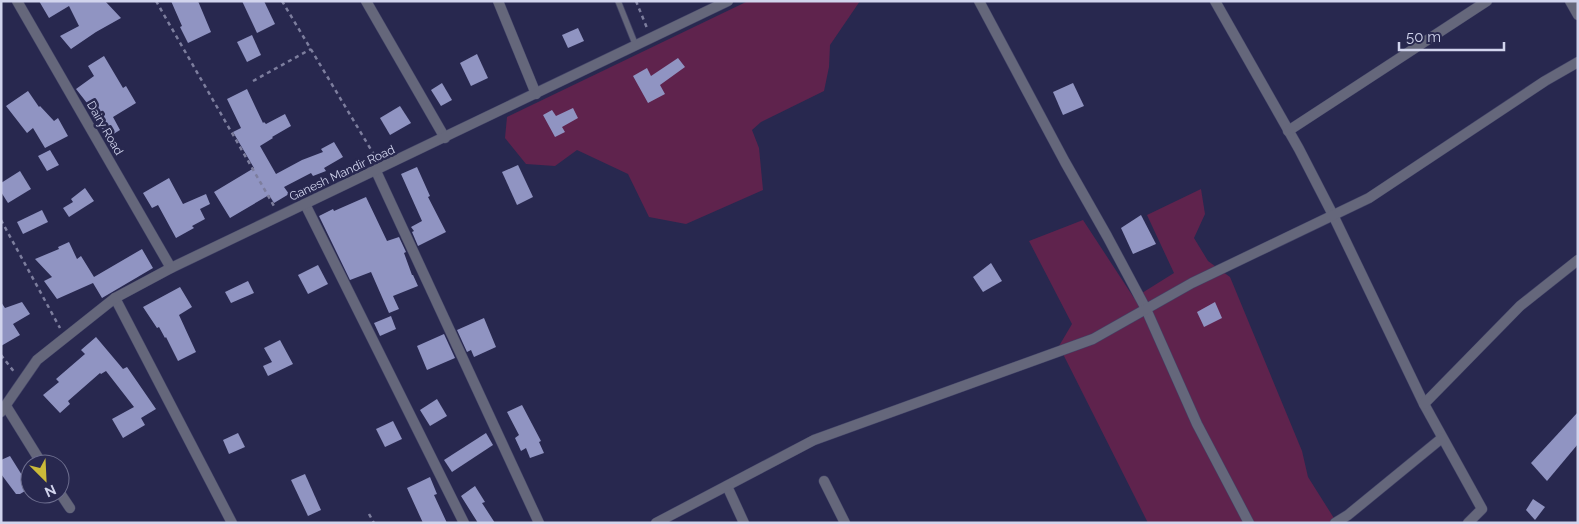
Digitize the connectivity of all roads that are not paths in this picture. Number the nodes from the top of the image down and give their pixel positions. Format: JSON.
{"nodes":[{"id":1,"x":17,"y":1,"type":"edge"},
{"id":2,"x":366,"y":1,"type":"edge"},
{"id":3,"x":498,"y":1,"type":"edge"},
{"id":4,"x":618,"y":1,"type":"edge"},
{"id":5,"x":728,"y":1,"type":"edge"},
{"id":6,"x":979,"y":1,"type":"edge"},
{"id":7,"x":1215,"y":1,"type":"edge"},
{"id":8,"x":1487,"y":1,"type":"edge"},
{"id":9,"x":1570,"y":1,"type":"edge"},
{"id":10,"x":1578,"y":15,"type":"edge"},
{"id":11,"x":636,"y":46,"type":"junction"},
{"id":12,"x":1578,"y":62,"type":"edge"},
{"id":13,"x":536,"y":94,"type":"junction"},
{"id":14,"x":1288,"y":131,"type":"junction"},
{"id":15,"x":445,"y":138,"type":"junction"},
{"id":16,"x":379,"y":169,"type":"junction"},
{"id":17,"x":305,"y":204,"type":"junction"},
{"id":18,"x":1333,"y":215,"type":"junction"},
{"id":19,"x":1578,"y":260,"type":"edge"},
{"id":20,"x":171,"y":268,"type":"junction"},
{"id":21,"x":115,"y":298,"type":"junction"},
{"id":22,"x":1146,"y":309,"type":"junction"},
{"id":23,"x":1424,"y":404,"type":"junction"},
{"id":24,"x":3,"y":409,"type":"edge"},
{"id":25,"x":1442,"y":438,"type":"junction"},
{"id":26,"x":35,"y":454,"type":"edge"},
{"id":27,"x":824,"y":481,"type":"dead end"},
{"id":28,"x":726,"y":486,"type":"junction"},
{"id":29,"x":67,"y":504,"type":"edge"},
{"id":30,"x":70,"y":508,"type":"dead end"},
{"id":31,"x":232,"y":523,"type":"edge"},
{"id":32,"x":464,"y":523,"type":"edge"},
{"id":33,"x":540,"y":523,"type":"edge"},
{"id":34,"x":656,"y":523,"type":"edge"},
{"id":35,"x":744,"y":523,"type":"edge"},
{"id":36,"x":845,"y":523,"type":"edge"},
{"id":37,"x":1249,"y":523,"type":"edge"},
{"id":38,"x":1335,"y":523,"type":"edge"},
{"id":39,"x":1468,"y":523,"type":"edge"}],
"edges":[{"from":1,"to":20,"type":"street","name":"Dairy Road"},
{"from":2,"to":15,"type":"street"},
{"from":3,"to":13,"type":"street"},
{"from":4,"to":11,"type":"lane"},
{"from":5,"to":11,"type":"street","name":"Ganesh Mandir Road"},
{"from":6,"to":22,"type":"street"},
{"from":7,"to":14,"type":"street"},
{"from":8,"to":14,"type":"street"},
{"from":9,"to":10,"type":"street"},
{"from":11,"to":13,"type":"street","name":"Ganesh Mandir Road"},
{"from":12,"to":18,"type":"street"},
{"from":13,"to":15,"type":"street","name":"Ganesh Mandir Road"},
{"from":14,"to":18,"type":"street"},
{"from":15,"to":16,"type":"street","name":"Ganesh Mandir Road"},
{"from":16,"to":17,"type":"street","name":"Ganesh Mandir Road"},
{"from":16,"to":33,"type":"street"},
{"from":17,"to":20,"type":"street","name":"Ganesh Mandir Road"},
{"from":17,"to":32,"type":"street"},
{"from":18,"to":22,"type":"street"},
{"from":18,"to":23,"type":"street"},
{"from":19,"to":23,"type":"street"},
{"from":20,"to":21,"type":"street","name":"Ganesh Mandir Road"},
{"from":21,"to":24,"type":"street","name":"Ganesh Mandir Road"},
{"from":21,"to":31,"type":"street"},
{"from":22,"to":28,"type":"street"},
{"from":22,"to":37,"type":"street"},
{"from":23,"to":25,"type":"street"},
{"from":24,"to":26,"type":"street"},
{"from":25,"to":38,"type":"street"},
{"from":25,"to":39,"type":"street"},
{"from":27,"to":36,"type":"street"},
{"from":28,"to":34,"type":"street"},
{"from":28,"to":35,"type":"street"},
{"from":29,"to":30,"type":"street"}]}
